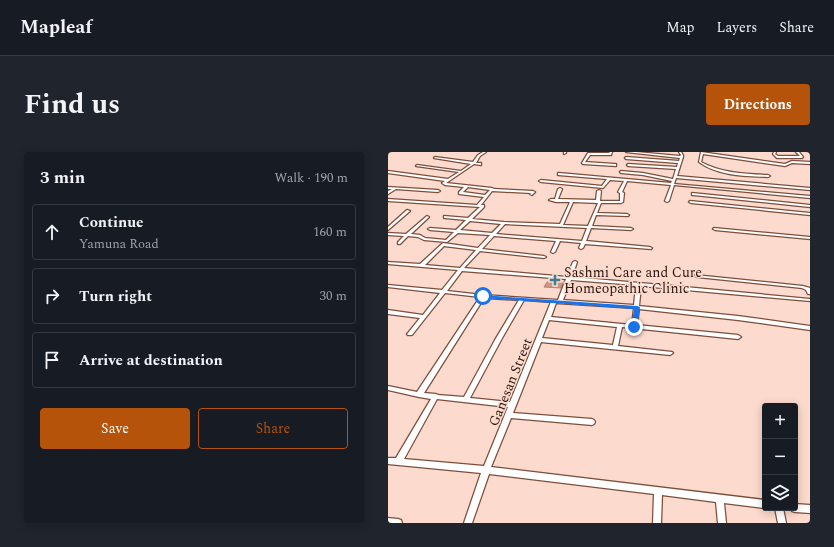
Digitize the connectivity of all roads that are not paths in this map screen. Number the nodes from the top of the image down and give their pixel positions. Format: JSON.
{"nodes":[{"id":1,"x":485,"y":152,"type":"edge"},
{"id":2,"x":611,"y":152,"type":"edge"},
{"id":3,"x":627,"y":152,"type":"edge"},
{"id":4,"x":680,"y":152,"type":"edge"},
{"id":5,"x":702,"y":152,"type":"edge"},
{"id":6,"x":775,"y":152,"type":"edge"},
{"id":7,"x":797,"y":152,"type":"edge"},
{"id":8,"x":481,"y":154,"type":"junction"},
{"id":9,"x":490,"y":155,"type":"dead end"},
{"id":10,"x":682,"y":157,"type":"junction"},
{"id":11,"x":435,"y":158,"type":"dead end"},
{"id":12,"x":626,"y":158,"type":"dead end"},
{"id":13,"x":680,"y":162,"type":"junction"},
{"id":14,"x":474,"y":163,"type":"junction"},
{"id":15,"x":810,"y":163,"type":"edge"},
{"id":16,"x":480,"y":164,"type":"dead end"},
{"id":17,"x":615,"y":165,"type":"dead end"},
{"id":18,"x":417,"y":166,"type":"dead end"},
{"id":19,"x":630,"y":166,"type":"dead end"},
{"id":20,"x":653,"y":166,"type":"junction"},
{"id":21,"x":678,"y":168,"type":"junction"},
{"id":22,"x":460,"y":171,"type":"junction"},
{"id":23,"x":388,"y":172,"type":"edge"},
{"id":24,"x":621,"y":172,"type":"dead end"},
{"id":25,"x":650,"y":172,"type":"dead end"},
{"id":26,"x":559,"y":174,"type":"dead end"},
{"id":27,"x":768,"y":176,"type":"dead end"},
{"id":28,"x":610,"y":179,"type":"junction"},
{"id":29,"x":447,"y":180,"type":"junction"},
{"id":30,"x":626,"y":180,"type":"junction"},
{"id":31,"x":541,"y":181,"type":"dead end"},
{"id":32,"x":674,"y":181,"type":"junction"},
{"id":33,"x":751,"y":184,"type":"junction"},
{"id":34,"x":467,"y":186,"type":"junction"},
{"id":35,"x":694,"y":187,"type":"junction"},
{"id":36,"x":388,"y":188,"type":"edge"},
{"id":37,"x":395,"y":188,"type":"junction"},
{"id":38,"x":560,"y":189,"type":"dead end"},
{"id":39,"x":810,"y":189,"type":"edge"},
{"id":40,"x":491,"y":190,"type":"junction"},
{"id":41,"x":438,"y":191,"type":"dead end"},
{"id":42,"x":599,"y":191,"type":"dead end"},
{"id":43,"x":752,"y":192,"type":"junction"},
{"id":44,"x":388,"y":193,"type":"edge"},
{"id":45,"x":532,"y":194,"type":"dead end"},
{"id":46,"x":693,"y":194,"type":"junction"},
{"id":47,"x":486,"y":196,"type":"junction"},
{"id":48,"x":810,"y":197,"type":"edge"},
{"id":49,"x":388,"y":200,"type":"edge"},
{"id":50,"x":551,"y":200,"type":"dead end"},
{"id":51,"x":752,"y":200,"type":"junction"},
{"id":52,"x":556,"y":201,"type":"junction"},
{"id":53,"x":572,"y":201,"type":"junction"},
{"id":54,"x":599,"y":201,"type":"junction"},
{"id":55,"x":667,"y":201,"type":"dead end"},
{"id":56,"x":478,"y":206,"type":"junction"},
{"id":57,"x":810,"y":206,"type":"edge"},
{"id":58,"x":753,"y":209,"type":"junction"},
{"id":59,"x":408,"y":211,"type":"dead end"},
{"id":60,"x":596,"y":214,"type":"junction"},
{"id":61,"x":810,"y":214,"type":"edge"},
{"id":62,"x":627,"y":215,"type":"dead end"},
{"id":63,"x":427,"y":217,"type":"dead end"},
{"id":64,"x":445,"y":217,"type":"dead end"},
{"id":65,"x":470,"y":218,"type":"junction"},
{"id":66,"x":504,"y":223,"type":"junction"},
{"id":67,"x":561,"y":226,"type":"junction"},
{"id":68,"x":591,"y":228,"type":"junction"},
{"id":69,"x":388,"y":229,"type":"edge"},
{"id":70,"x":430,"y":229,"type":"dead end"},
{"id":71,"x":632,"y":229,"type":"dead end"},
{"id":72,"x":715,"y":229,"type":"dead end"},
{"id":73,"x":456,"y":232,"type":"junction"},
{"id":74,"x":388,"y":234,"type":"edge"},
{"id":75,"x":407,"y":235,"type":"junction"},
{"id":76,"x":492,"y":235,"type":"junction"},
{"id":77,"x":810,"y":238,"type":"edge"},
{"id":78,"x":559,"y":240,"type":"junction"},
{"id":79,"x":447,"y":241,"type":"junction"},
{"id":80,"x":584,"y":242,"type":"junction"},
{"id":81,"x":399,"y":243,"type":"dead end"},
{"id":82,"x":442,"y":245,"type":"junction"},
{"id":83,"x":581,"y":248,"type":"dead end"},
{"id":84,"x":650,"y":248,"type":"dead end"},
{"id":85,"x":478,"y":250,"type":"junction"},
{"id":86,"x":554,"y":252,"type":"dead end"},
{"id":87,"x":544,"y":257,"type":"dead end"},
{"id":88,"x":575,"y":262,"type":"dead end"},
{"id":89,"x":388,"y":263,"type":"edge"},
{"id":90,"x":421,"y":266,"type":"junction"},
{"id":91,"x":461,"y":269,"type":"junction"},
{"id":92,"x":697,"y":276,"type":"dead end"},
{"id":93,"x":569,"y":279,"type":"junction"},
{"id":94,"x":639,"y":284,"type":"junction"},
{"id":95,"x":388,"y":286,"type":"edge"},
{"id":96,"x":443,"y":293,"type":"junction"},
{"id":97,"x":810,"y":293,"type":"edge"},
{"id":98,"x":483,"y":296,"type":"junction"},
{"id":99,"x":522,"y":299,"type":"junction"},
{"id":100,"x":810,"y":300,"type":"edge"},
{"id":101,"x":557,"y":302,"type":"junction"},
{"id":102,"x":637,"y":307,"type":"junction"},
{"id":103,"x":388,"y":312,"type":"edge"},
{"id":104,"x":424,"y":317,"type":"junction"},
{"id":105,"x":548,"y":318,"type":"junction"},
{"id":106,"x":620,"y":326,"type":"junction"},
{"id":107,"x":634,"y":327,"type":"junction"},
{"id":108,"x":810,"y":328,"type":"edge"},
{"id":109,"x":410,"y":334,"type":"dead end"},
{"id":110,"x":738,"y":337,"type":"dead end"},
{"id":111,"x":540,"y":340,"type":"junction"},
{"id":112,"x":615,"y":348,"type":"junction"},
{"id":113,"x":670,"y":353,"type":"dead end"},
{"id":114,"x":388,"y":388,"type":"edge"},
{"id":115,"x":420,"y":395,"type":"junction"},
{"id":116,"x":436,"y":396,"type":"junction"},
{"id":117,"x":466,"y":400,"type":"junction"},
{"id":118,"x":513,"y":406,"type":"junction"},
{"id":119,"x":510,"y":414,"type":"junction"},
{"id":120,"x":592,"y":422,"type":"dead end"},
{"id":121,"x":388,"y":461,"type":"edge"},
{"id":122,"x":398,"y":462,"type":"junction"},
{"id":123,"x":486,"y":470,"type":"junction"},
{"id":124,"x":658,"y":492,"type":"junction"},
{"id":125,"x":720,"y":498,"type":"junction"},
{"id":126,"x":762,"y":504,"type":"edge"},
{"id":127,"x":798,"y":508,"type":"edge"},
{"id":128,"x":810,"y":509,"type":"edge"},
{"id":129,"x":780,"y":511,"type":"edge"},
{"id":130,"x":388,"y":522,"type":"edge"},
{"id":131,"x":398,"y":523,"type":"edge"},
{"id":132,"x":468,"y":523,"type":"edge"},
{"id":133,"x":657,"y":523,"type":"edge"},
{"id":134,"x":722,"y":523,"type":"edge"},
{"id":135,"x":782,"y":523,"type":"edge"}],
"edges":[{"from":1,"to":8,"type":"street"},
{"from":2,"to":17,"type":"street"},
{"from":3,"to":10,"type":"street"},
{"from":4,"to":10,"type":"street"},
{"from":5,"to":15,"type":"street"},
{"from":5,"to":27,"type":"street"},
{"from":6,"to":7,"type":"street"},
{"from":8,"to":9,"type":"street"},
{"from":8,"to":14,"type":"street"},
{"from":10,"to":13,"type":"street"},
{"from":11,"to":14,"type":"street"},
{"from":12,"to":13,"type":"street"},
{"from":13,"to":21,"type":"street"},
{"from":14,"to":16,"type":"street"},
{"from":14,"to":22,"type":"street"},
{"from":18,"to":22,"type":"street"},
{"from":19,"to":20,"type":"street"},
{"from":20,"to":21,"type":"street"},
{"from":20,"to":25,"type":"street"},
{"from":21,"to":32,"type":"street"},
{"from":22,"to":29,"type":"street"},
{"from":23,"to":29,"type":"street"},
{"from":24,"to":32,"type":"street"},
{"from":26,"to":28,"type":"street"},
{"from":28,"to":30,"type":"street"},
{"from":28,"to":31,"type":"street"},
{"from":29,"to":34,"type":"street"},
{"from":30,"to":32,"type":"street"},
{"from":30,"to":54,"type":"street"},
{"from":32,"to":33,"type":"street"},
{"from":32,"to":35,"type":"street"},
{"from":32,"to":55,"type":"street"},
{"from":33,"to":39,"type":"street"},
{"from":33,"to":43,"type":"street"},
{"from":34,"to":40,"type":"street"},
{"from":34,"to":47,"type":"street"},
{"from":35,"to":43,"type":"street"},
{"from":35,"to":46,"type":"street"},
{"from":36,"to":37,"type":"street"},
{"from":37,"to":41,"type":"street"},
{"from":37,"to":44,"type":"street"},
{"from":38,"to":52,"type":"street"},
{"from":40,"to":45,"type":"street"},
{"from":40,"to":47,"type":"street"},
{"from":42,"to":54,"type":"street"},
{"from":43,"to":48,"type":"street"},
{"from":43,"to":51,"type":"street"},
{"from":46,"to":51,"type":"street"},
{"from":46,"to":58,"type":"street"},
{"from":47,"to":56,"type":"street"},
{"from":49,"to":56,"type":"street"},
{"from":50,"to":52,"type":"street"},
{"from":51,"to":57,"type":"street"},
{"from":51,"to":58,"type":"street"},
{"from":52,"to":53,"type":"street"},
{"from":53,"to":54,"type":"street"},
{"from":53,"to":67,"type":"street"},
{"from":54,"to":60,"type":"street"},
{"from":56,"to":65,"type":"street"},
{"from":58,"to":61,"type":"street"},
{"from":59,"to":69,"type":"street"},
{"from":60,"to":62,"type":"street"},
{"from":60,"to":68,"type":"street"},
{"from":63,"to":75,"type":"street"},
{"from":64,"to":65,"type":"street"},
{"from":65,"to":66,"type":"street"},
{"from":65,"to":73,"type":"street"},
{"from":66,"to":67,"type":"street"},
{"from":66,"to":76,"type":"street"},
{"from":67,"to":68,"type":"street"},
{"from":68,"to":71,"type":"street"},
{"from":68,"to":80,"type":"street"},
{"from":70,"to":73,"type":"street"},
{"from":72,"to":77,"type":"street"},
{"from":73,"to":76,"type":"street"},
{"from":73,"to":79,"type":"street"},
{"from":74,"to":75,"type":"street"},
{"from":75,"to":79,"type":"street"},
{"from":75,"to":81,"type":"street"},
{"from":76,"to":78,"type":"street"},
{"from":76,"to":85,"type":"street"},
{"from":78,"to":80,"type":"street"},
{"from":78,"to":86,"type":"street"},
{"from":79,"to":82,"type":"street"},
{"from":80,"to":83,"type":"street"},
{"from":80,"to":84,"type":"street"},
{"from":82,"to":85,"type":"street"},
{"from":82,"to":90,"type":"street"},
{"from":85,"to":87,"type":"street"},
{"from":85,"to":91,"type":"street"},
{"from":88,"to":93,"type":"street","name":"Ganesan Street"},
{"from":89,"to":90,"type":"street"},
{"from":90,"to":91,"type":"street"},
{"from":91,"to":93,"type":"street"},
{"from":91,"to":96,"type":"street"},
{"from":92,"to":97,"type":"street"},
{"from":93,"to":94,"type":"street"},
{"from":93,"to":101,"type":"street","name":"Ganesan Street"},
{"from":94,"to":100,"type":"street"},
{"from":94,"to":102,"type":"street"},
{"from":95,"to":96,"type":"street"},
{"from":96,"to":98,"type":"street"},
{"from":96,"to":104,"type":"street"},
{"from":98,"to":99,"type":"street"},
{"from":98,"to":115,"type":"street"},
{"from":99,"to":101,"type":"street"},
{"from":99,"to":117,"type":"street"},
{"from":101,"to":102,"type":"street"},
{"from":101,"to":105,"type":"street","name":"Ganesan Street"},
{"from":102,"to":107,"type":"street"},
{"from":102,"to":108,"type":"street"},
{"from":103,"to":104,"type":"street"},
{"from":104,"to":109,"type":"street"},
{"from":105,"to":106,"type":"street"},
{"from":105,"to":111,"type":"street","name":"Ganesan Street"},
{"from":106,"to":107,"type":"street"},
{"from":106,"to":112,"type":"street"},
{"from":107,"to":110,"type":"street"},
{"from":111,"to":112,"type":"street"},
{"from":111,"to":118,"type":"street","name":"Ganesan Street"},
{"from":112,"to":113,"type":"street"},
{"from":114,"to":115,"type":"street"},
{"from":115,"to":116,"type":"street"},
{"from":116,"to":117,"type":"street"},
{"from":116,"to":122,"type":"street"},
{"from":117,"to":118,"type":"street"},
{"from":118,"to":119,"type":"street","name":"Ganesan Street"},
{"from":119,"to":120,"type":"street"},
{"from":119,"to":123,"type":"street","name":"Ganesan Street"},
{"from":121,"to":122,"type":"street"},
{"from":122,"to":123,"type":"street"},
{"from":123,"to":124,"type":"street"},
{"from":123,"to":132,"type":"street","name":"Ganesan Street"},
{"from":124,"to":125,"type":"street"},
{"from":124,"to":133,"type":"street"},
{"from":125,"to":126,"type":"street"},
{"from":125,"to":134,"type":"street"},
{"from":127,"to":128,"type":"street"},
{"from":129,"to":135,"type":"street"},
{"from":130,"to":131,"type":"street"}]}
